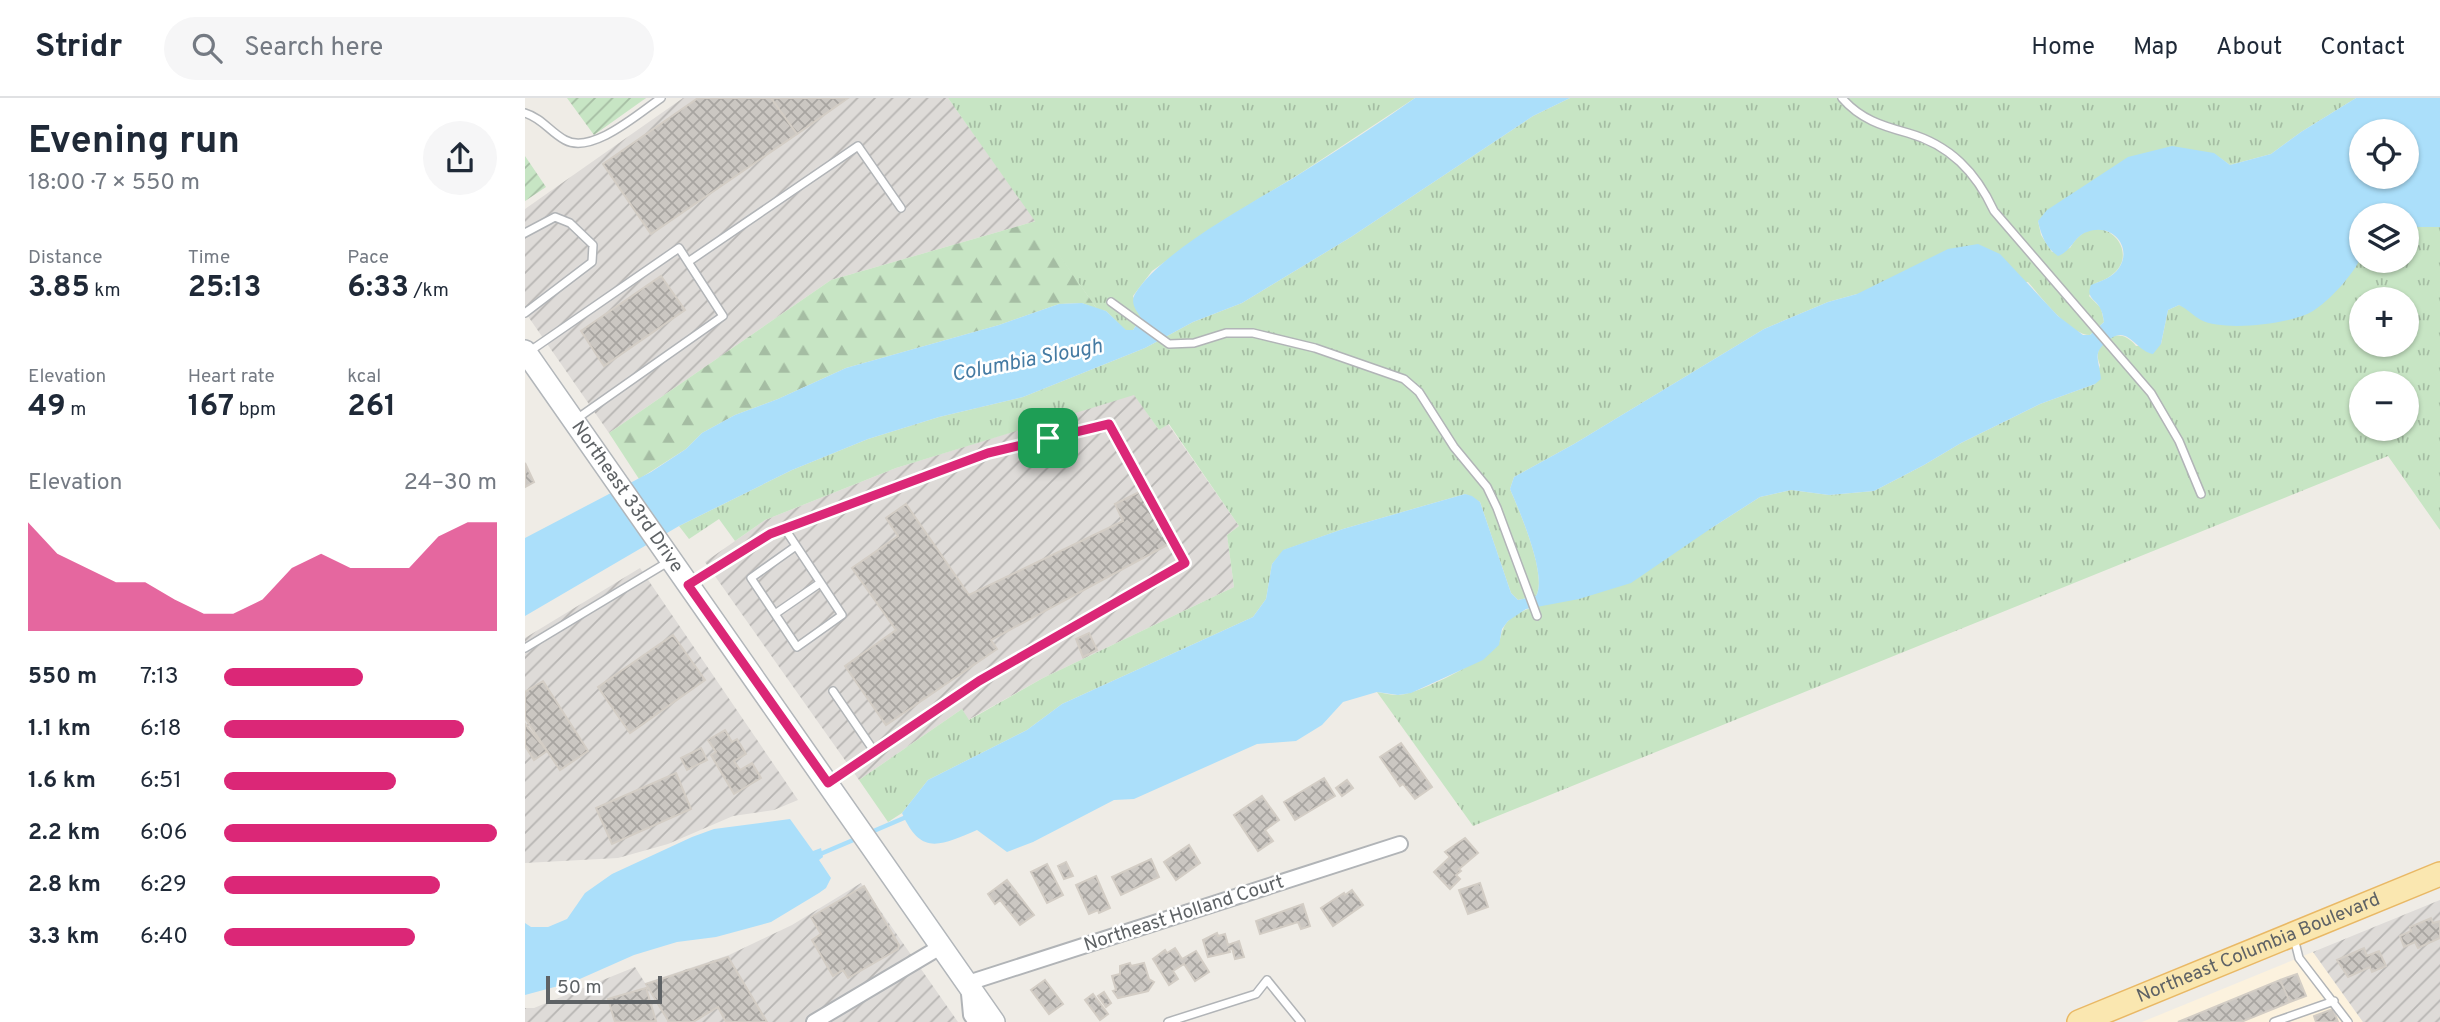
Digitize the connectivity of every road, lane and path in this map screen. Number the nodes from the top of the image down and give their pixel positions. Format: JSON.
{"nodes":[{"id":1,"x":661,"y":98,"type":"edge"},
{"id":2,"x":1842,"y":98,"type":"edge"},
{"id":3,"x":525,"y":113,"type":"edge"},
{"id":4,"x":901,"y":208,"type":"dead end"},
{"id":5,"x":525,"y":233,"type":"edge"},
{"id":6,"x":688,"y":262,"type":"junction"},
{"id":7,"x":1111,"y":302,"type":"dead end"},
{"id":8,"x":525,"y":313,"type":"edge"},
{"id":9,"x":526,"y":352,"type":"edge"},
{"id":10,"x":573,"y":420,"type":"junction"},
{"id":11,"x":2201,"y":494,"type":"dead end"},
{"id":12,"x":785,"y":529,"type":"junction"},
{"id":13,"x":796,"y":545,"type":"junction"},
{"id":14,"x":668,"y":556,"type":"junction"},
{"id":15,"x":820,"y":583,"type":"junction"},
{"id":16,"x":688,"y":585,"type":"junction"},
{"id":17,"x":775,"y":614,"type":"junction"},
{"id":18,"x":1537,"y":616,"type":"dead end"},
{"id":19,"x":525,"y":648,"type":"edge"},
{"id":20,"x":833,"y":691,"type":"dead end"},
{"id":21,"x":874,"y":751,"type":"junction"},
{"id":22,"x":828,"y":783,"type":"junction"},
{"id":23,"x":1401,"y":844,"type":"dead end"},
{"id":24,"x":2440,"y":874,"type":"edge"},
{"id":25,"x":2294,"y":934,"type":"junction"},
{"id":26,"x":941,"y":946,"type":"junction"},
{"id":27,"x":968,"y":984,"type":"junction"},
{"id":28,"x":2334,"y":1001,"type":"junction"},
{"id":29,"x":989,"y":1019,"type":"edge"},
{"id":30,"x":2090,"y":1020,"type":"edge"},
{"id":31,"x":814,"y":1022,"type":"edge"},
{"id":32,"x":1168,"y":1022,"type":"edge"},
{"id":33,"x":1301,"y":1022,"type":"edge"},
{"id":34,"x":2274,"y":1022,"type":"edge"},
{"id":35,"x":2349,"y":1022,"type":"edge"}],
"edges":[{"from":1,"to":3,"type":"lane"},
{"from":2,"to":11,"type":"lane"},
{"from":4,"to":6,"type":"lane"},
{"from":5,"to":8,"type":"lane"},
{"from":6,"to":9,"type":"lane"},
{"from":6,"to":10,"type":"lane"},
{"from":7,"to":18,"type":"lane"},
{"from":9,"to":10,"type":"main road","name":"Northeast 33rd Drive"},
{"from":10,"to":14,"type":"main road","name":"Northeast 33rd Drive"},
{"from":12,"to":13,"type":"lane"},
{"from":12,"to":16,"type":"lane"},
{"from":12,"to":21,"type":"lane"},
{"from":13,"to":15,"type":"lane"},
{"from":13,"to":17,"type":"lane"},
{"from":14,"to":16,"type":"main road","name":"Northeast 33rd Drive"},
{"from":14,"to":19,"type":"lane"},
{"from":15,"to":17,"type":"lane"},
{"from":15,"to":17,"type":"lane"},
{"from":16,"to":22,"type":"main road","name":"Northeast 33rd Drive"},
{"from":20,"to":21,"type":"lane"},
{"from":21,"to":22,"type":"lane"},
{"from":22,"to":26,"type":"main road","name":"Northeast 33rd Drive"},
{"from":23,"to":27,"type":"street","name":"Northeast Holland Court"},
{"from":24,"to":25,"type":"main road","name":"Northeast Columbia Boulevard"},
{"from":25,"to":28,"type":"lane"},
{"from":25,"to":30,"type":"main road","name":"Northeast Columbia Boulevard"},
{"from":26,"to":27,"type":"main road","name":"Northeast 33rd Drive"},
{"from":26,"to":31,"type":"street"},
{"from":27,"to":29,"type":"main road","name":"Northeast 33rd Drive"},
{"from":28,"to":34,"type":"lane"},
{"from":28,"to":35,"type":"lane"},
{"from":32,"to":33,"type":"lane"}]}
